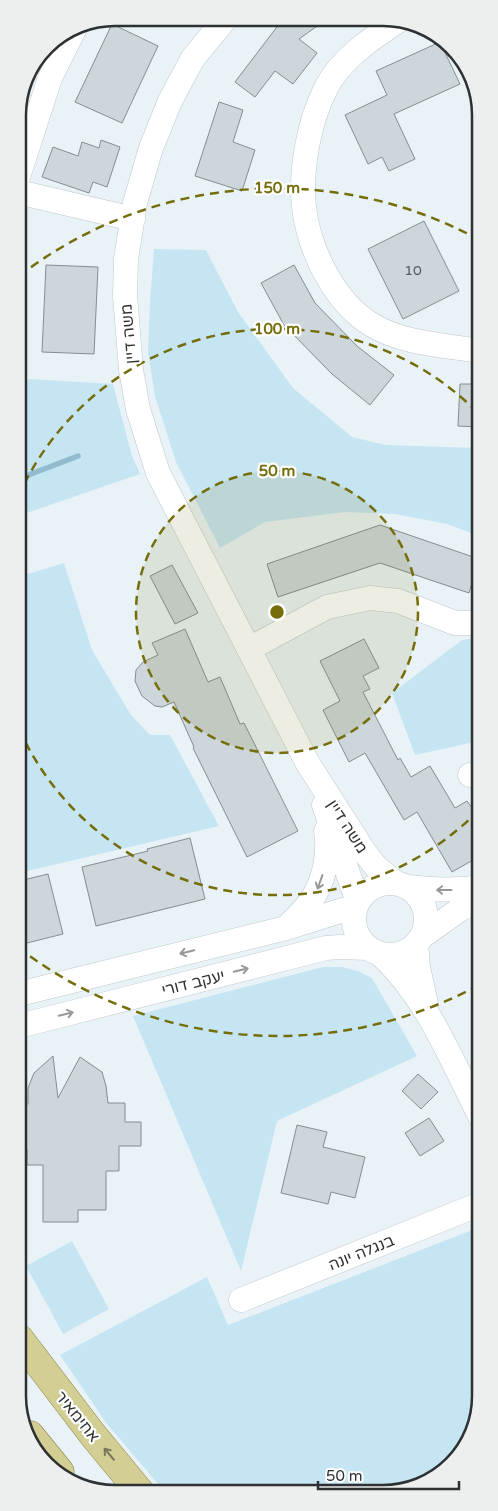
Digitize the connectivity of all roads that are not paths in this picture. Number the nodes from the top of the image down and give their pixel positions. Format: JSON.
{"nodes":[{"id":1,"x":219,"y":26,"type":"edge"},
{"id":2,"x":389,"y":27,"type":"edge"},
{"id":3,"x":67,"y":41,"type":"edge"},
{"id":4,"x":26,"y":152,"type":"edge"},
{"id":5,"x":26,"y":194,"type":"edge"},
{"id":6,"x":133,"y":220,"type":"junction"},
{"id":7,"x":472,"y":349,"type":"edge"},
{"id":8,"x":472,"y":623,"type":"dead end"},
{"id":9,"x":249,"y":649,"type":"junction"},
{"id":10,"x":307,"y":762,"type":"junction"},
{"id":11,"x":322,"y":799,"type":"junction"},
{"id":12,"x":402,"y":885,"type":"junction"},
{"id":13,"x":472,"y":888,"type":"edge"},
{"id":14,"x":357,"y":904,"type":"junction"},
{"id":15,"x":472,"y":905,"type":"edge"},
{"id":16,"x":286,"y":928,"type":"junction"},
{"id":17,"x":419,"y":941,"type":"junction"},
{"id":18,"x":373,"y":950,"type":"junction"},
{"id":19,"x":26,"y":992,"type":"edge"},
{"id":20,"x":429,"y":1014,"type":"junction"},
{"id":21,"x":26,"y":1024,"type":"edge"},
{"id":22,"x":472,"y":1100,"type":"edge"},
{"id":23,"x":472,"y":1207,"type":"edge"},
{"id":24,"x":241,"y":1300,"type":"dead end"},
{"id":25,"x":26,"y":1347,"type":"edge"},
{"id":26,"x":134,"y":1485,"type":"edge"}],
"edges":[{"from":1,"to":6,"type":"street","name":"משה דיין"},
{"from":2,"to":7,"type":"street"},
{"from":3,"to":4,"type":"street"},
{"from":5,"to":6,"type":"street"},
{"from":6,"to":9,"type":"street","name":"משה דיין"},
{"from":8,"to":9,"type":"street"},
{"from":9,"to":10,"type":"street","name":"משה דיין"},
{"from":10,"to":11,"type":"street","name":"משה דיין"},
{"from":10,"to":12,"type":"street","name":"משה דיין"},
{"from":11,"to":14,"type":"street","name":"משה דיין"},
{"from":11,"to":16,"type":"street","one_way":true},
{"from":13,"to":12,"type":"street","one_way":true},
{"from":12,"to":14,"type":"street"},
{"from":12,"to":17,"type":"street"},
{"from":14,"to":16,"type":"street","name":"יעקב דורי"},
{"from":14,"to":18,"type":"street"},
{"from":15,"to":17,"type":"street"},
{"from":16,"to":19,"type":"street","name":"יעקב דורי","one_way":true},
{"from":17,"to":18,"type":"street"},
{"from":17,"to":20,"type":"street"},
{"from":18,"to":20,"type":"street"},
{"from":21,"to":18,"type":"street","name":"יעקב דורי","one_way":true},
{"from":20,"to":22,"type":"street"},
{"from":23,"to":24,"type":"street","name":"בנגלה יונה"},
{"from":26,"to":25,"type":"main road","name":"אחימאיר","one_way":true}]}
